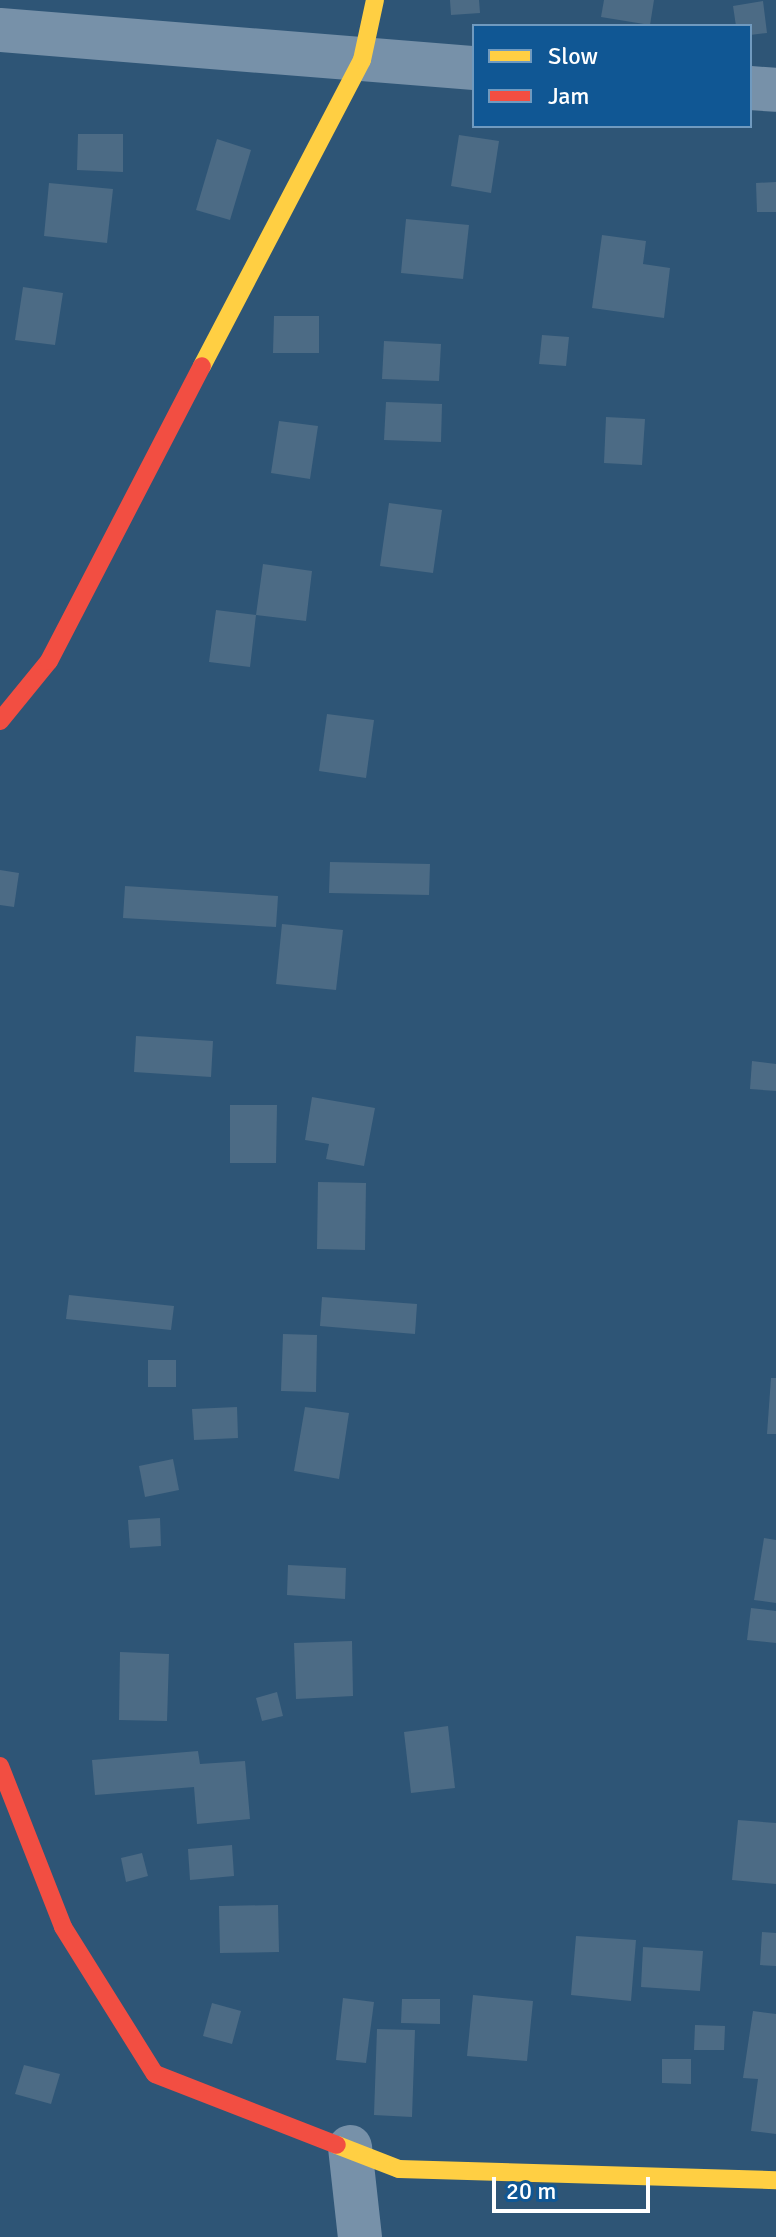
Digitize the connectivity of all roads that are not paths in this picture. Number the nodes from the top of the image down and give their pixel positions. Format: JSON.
{"nodes":[{"id":1,"x":375,"y":0,"type":"edge"},
{"id":2,"x":0,"y":30,"type":"edge"},
{"id":3,"x":362,"y":60,"type":"junction"},
{"id":4,"x":472,"y":68,"type":"edge"},
{"id":5,"x":752,"y":88,"type":"edge"},
{"id":6,"x":776,"y":90,"type":"edge"},
{"id":7,"x":0,"y":721,"type":"edge"},
{"id":8,"x":0,"y":1766,"type":"edge"},
{"id":9,"x":350,"y":2147,"type":"junction"},
{"id":10,"x":776,"y":2180,"type":"edge"},
{"id":11,"x":360,"y":2237,"type":"edge"}],
"edges":[{"from":1,"to":3,"type":"street"},
{"from":2,"to":3,"type":"street"},
{"from":3,"to":4,"type":"street"},
{"from":3,"to":7,"type":"street"},
{"from":5,"to":6,"type":"street"},
{"from":8,"to":9,"type":"street"},
{"from":9,"to":10,"type":"street"},
{"from":9,"to":11,"type":"street"}]}
